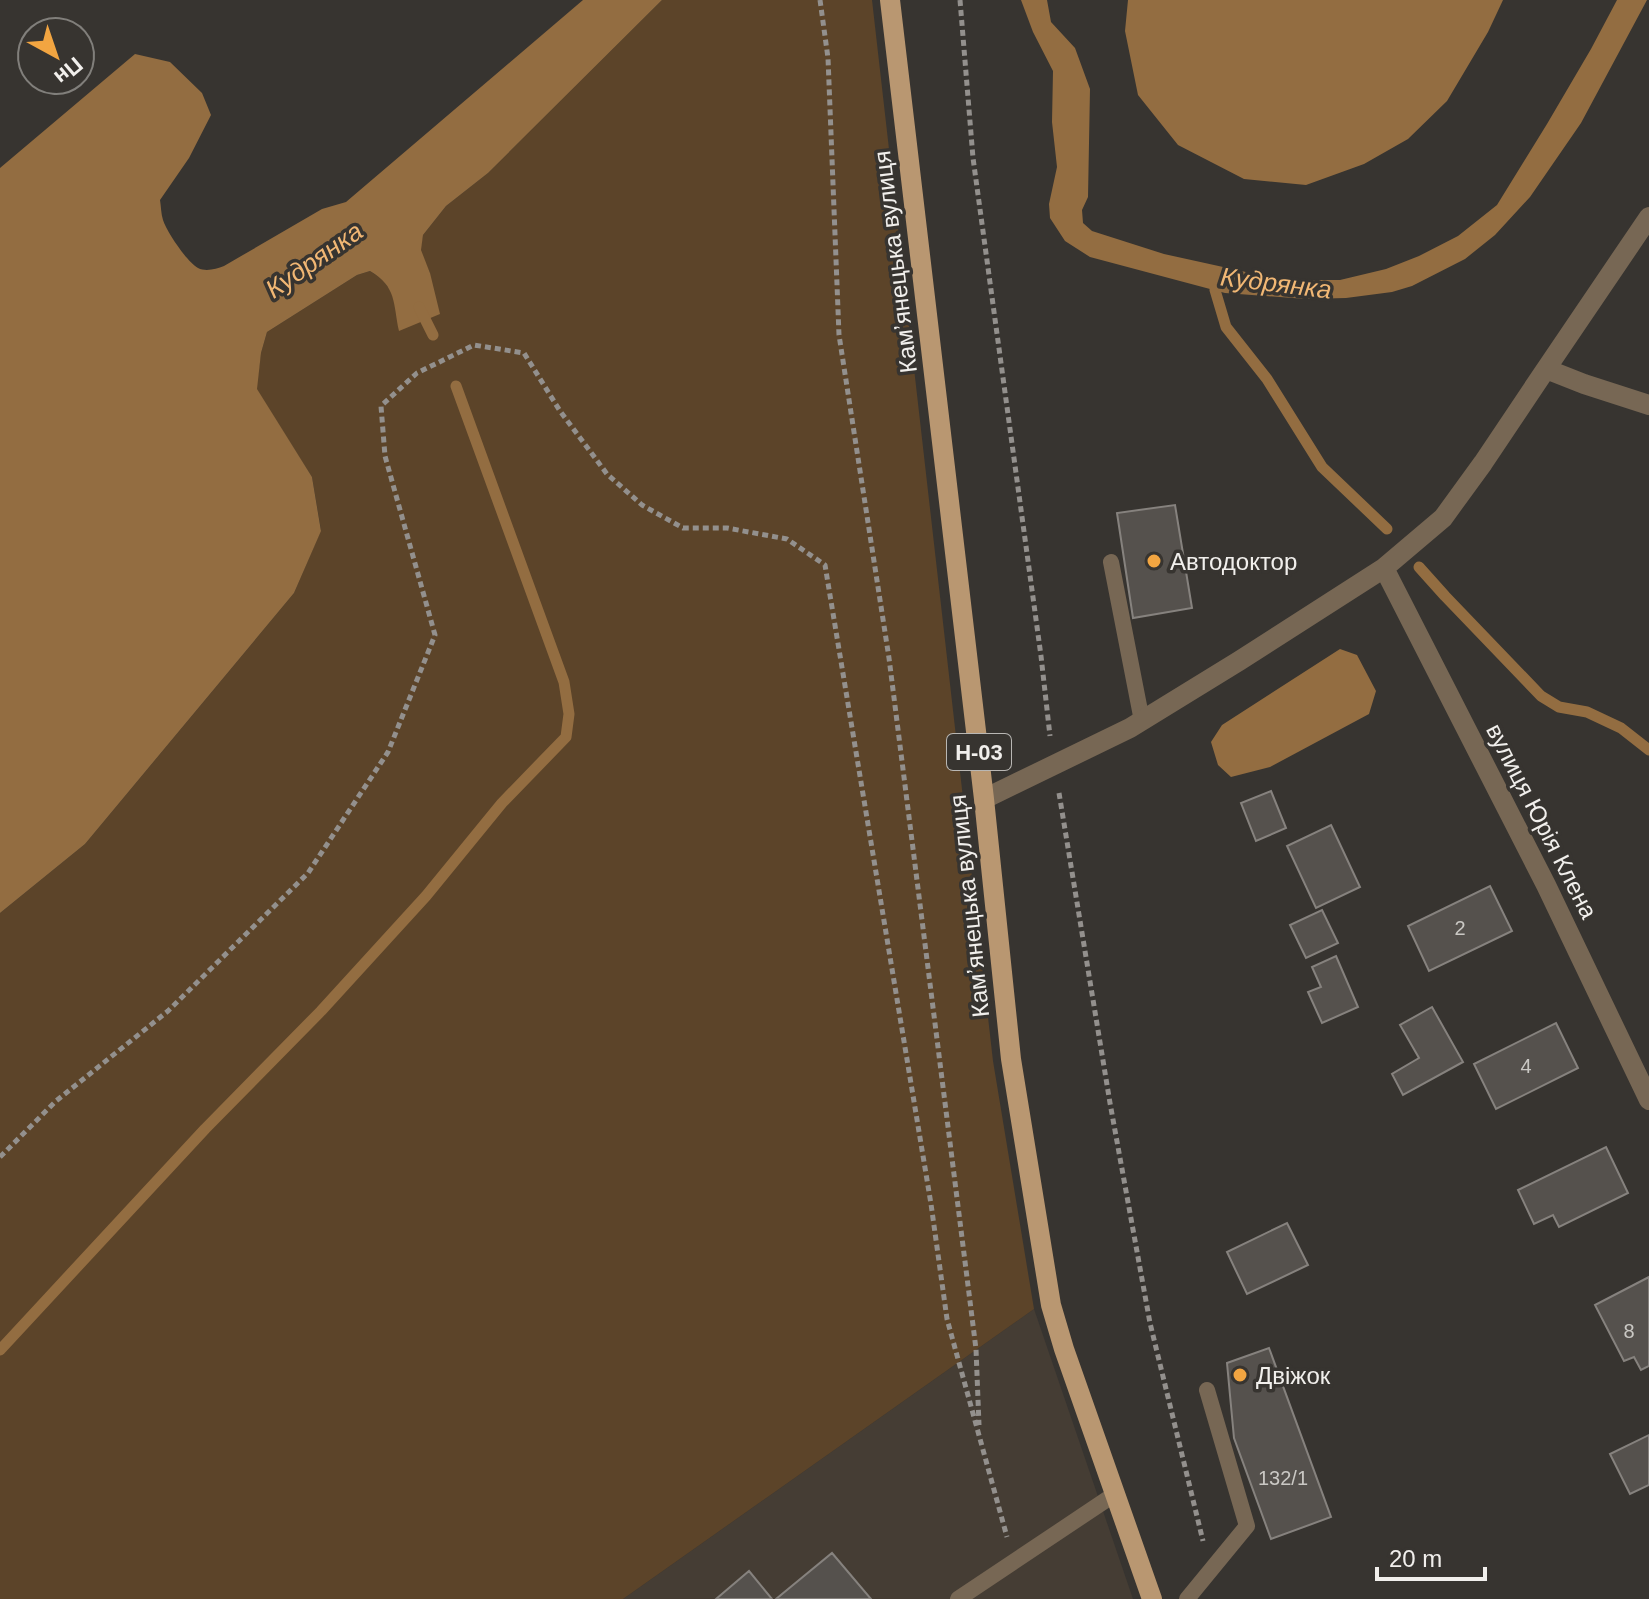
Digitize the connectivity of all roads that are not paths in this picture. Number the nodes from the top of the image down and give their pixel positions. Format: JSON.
{"nodes":[{"id":1,"x":890,"y":0,"type":"edge"},
{"id":2,"x":1649,"y":217,"type":"edge"},
{"id":3,"x":1546,"y":369,"type":"junction"},
{"id":4,"x":1649,"y":405,"type":"edge"},
{"id":5,"x":1111,"y":562,"type":"dead end"},
{"id":6,"x":1384,"y":568,"type":"junction"},
{"id":7,"x":1142,"y":721,"type":"junction"},
{"id":8,"x":984,"y":799,"type":"junction"},
{"id":9,"x":1649,"y":1100,"type":"edge"},
{"id":10,"x":1207,"y":1390,"type":"dead end"},
{"id":11,"x":1115,"y":1494,"type":"junction"},
{"id":12,"x":958,"y":1599,"type":"edge"},
{"id":13,"x":1152,"y":1599,"type":"edge"},
{"id":14,"x":1187,"y":1599,"type":"edge"}],
"edges":[{"from":1,"to":8,"type":"main road","name":"Камʼянецька вулиця","number":"Н-03"},
{"from":2,"to":3,"type":"street"},
{"from":3,"to":4,"type":"street"},
{"from":3,"to":6,"type":"street"},
{"from":5,"to":7,"type":"lane"},
{"from":6,"to":7,"type":"street"},
{"from":6,"to":9,"type":"street","name":"вулиця Юрія Клена"},
{"from":7,"to":8,"type":"street"},
{"from":8,"to":11,"type":"main road","name":"Камʼянецька вулиця","number":"Н-03"},
{"from":10,"to":14,"type":"lane"},
{"from":11,"to":12,"type":"lane"},
{"from":11,"to":13,"type":"main road","name":"Камʼянецька вулиця","number":"Н-03"}]}
